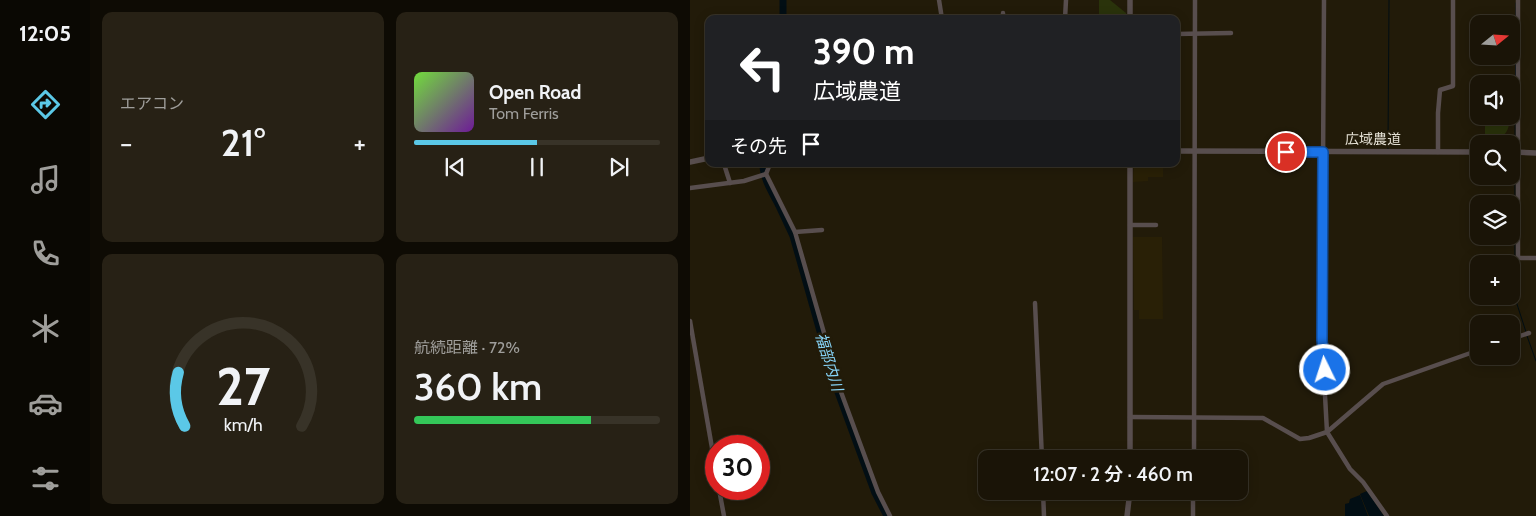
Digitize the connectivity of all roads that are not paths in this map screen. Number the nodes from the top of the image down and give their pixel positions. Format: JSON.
{"nodes":[{"id":1,"x":939,"y":0,"type":"edge"},
{"id":2,"x":1066,"y":0,"type":"edge"},
{"id":3,"x":1130,"y":0,"type":"edge"},
{"id":4,"x":1195,"y":0,"type":"edge"},
{"id":5,"x":1324,"y":0,"type":"edge"},
{"id":6,"x":1453,"y":0,"type":"edge"},
{"id":7,"x":1518,"y":0,"type":"edge"},
{"id":8,"x":941,"y":15,"type":"edge"},
{"id":9,"x":1066,"y":15,"type":"edge"},
{"id":10,"x":1130,"y":15,"type":"edge"},
{"id":11,"x":1231,"y":33,"type":"dead end"},
{"id":12,"x":1180,"y":34,"type":"edge"},
{"id":13,"x":1195,"y":34,"type":"junction"},
{"id":14,"x":1514,"y":135,"type":"edge"},
{"id":15,"x":1180,"y":152,"type":"edge"},
{"id":16,"x":1194,"y":152,"type":"junction"},
{"id":17,"x":1323,"y":152,"type":"junction"},
{"id":18,"x":1438,"y":152,"type":"junction"},
{"id":19,"x":1470,"y":152,"type":"edge"},
{"id":20,"x":1520,"y":152,"type":"edge"},
{"id":21,"x":1536,"y":153,"type":"edge"},
{"id":22,"x":705,"y":159,"type":"edge"},
{"id":23,"x":690,"y":162,"type":"edge"},
{"id":24,"x":725,"y":167,"type":"edge"},
{"id":25,"x":768,"y":167,"type":"edge"},
{"id":26,"x":1130,"y":167,"type":"edge"},
{"id":27,"x":765,"y":174,"type":"junction"},
{"id":28,"x":730,"y":183,"type":"junction"},
{"id":29,"x":1515,"y":185,"type":"edge"},
{"id":30,"x":690,"y":188,"type":"edge"},
{"id":31,"x":1130,"y":225,"type":"junction"},
{"id":32,"x":1156,"y":225,"type":"dead end"},
{"id":33,"x":822,"y":230,"type":"dead end"},
{"id":34,"x":795,"y":232,"type":"junction"},
{"id":35,"x":1536,"y":258,"type":"edge"},
{"id":36,"x":1035,"y":303,"type":"dead end"},
{"id":37,"x":690,"y":321,"type":"edge"},
{"id":38,"x":1527,"y":333,"type":"dead end"},
{"id":39,"x":1520,"y":336,"type":"edge"},
{"id":40,"x":1470,"y":353,"type":"edge"},
{"id":41,"x":1130,"y":417,"type":"junction"},
{"id":42,"x":1194,"y":417,"type":"junction"},
{"id":43,"x":1327,"y":432,"type":"junction"},
{"id":44,"x":710,"y":435,"type":"edge"},
{"id":45,"x":1042,"y":450,"type":"edge"},
{"id":46,"x":1130,"y":450,"type":"edge"},
{"id":47,"x":1194,"y":450,"type":"edge"},
{"id":48,"x":721,"y":500,"type":"edge"},
{"id":49,"x":1043,"y":500,"type":"edge"},
{"id":50,"x":1129,"y":500,"type":"edge"},
{"id":51,"x":1194,"y":500,"type":"edge"},
{"id":52,"x":724,"y":516,"type":"edge"},
{"id":53,"x":890,"y":516,"type":"edge"},
{"id":54,"x":1044,"y":516,"type":"edge"},
{"id":55,"x":1128,"y":516,"type":"edge"},
{"id":56,"x":1193,"y":516,"type":"edge"},
{"id":57,"x":1387,"y":516,"type":"edge"}],
"edges":[{"from":1,"to":8,"type":"street"},
{"from":2,"to":9,"type":"street"},
{"from":3,"to":10,"type":"street"},
{"from":4,"to":13,"type":"street"},
{"from":5,"to":17,"type":"street"},
{"from":6,"to":18,"type":"street"},
{"from":7,"to":14,"type":"street"},
{"from":11,"to":13,"type":"street"},
{"from":12,"to":13,"type":"street"},
{"from":13,"to":16,"type":"street"},
{"from":15,"to":16,"type":"street","name":"広域農道"},
{"from":16,"to":17,"type":"street","name":"広域農道"},
{"from":16,"to":42,"type":"street"},
{"from":17,"to":18,"type":"street","name":"広域農道"},
{"from":17,"to":43,"type":"street"},
{"from":18,"to":19,"type":"street","name":"広域農道"},
{"from":20,"to":21,"type":"street"},
{"from":22,"to":23,"type":"street"},
{"from":24,"to":28,"type":"street"},
{"from":25,"to":27,"type":"street"},
{"from":26,"to":31,"type":"street"},
{"from":27,"to":28,"type":"street"},
{"from":27,"to":34,"type":"street"},
{"from":28,"to":30,"type":"street"},
{"from":29,"to":35,"type":"street"},
{"from":31,"to":32,"type":"street"},
{"from":31,"to":41,"type":"street"},
{"from":33,"to":34,"type":"street"},
{"from":34,"to":53,"type":"street"},
{"from":36,"to":45,"type":"street"},
{"from":37,"to":44,"type":"street"},
{"from":38,"to":39,"type":"street"},
{"from":40,"to":43,"type":"street"},
{"from":41,"to":42,"type":"street"},
{"from":41,"to":46,"type":"street"},
{"from":42,"to":43,"type":"street"},
{"from":42,"to":47,"type":"street"},
{"from":43,"to":57,"type":"street"},
{"from":48,"to":52,"type":"street"},
{"from":49,"to":54,"type":"street"},
{"from":50,"to":55,"type":"street"},
{"from":51,"to":56,"type":"street"}]}
